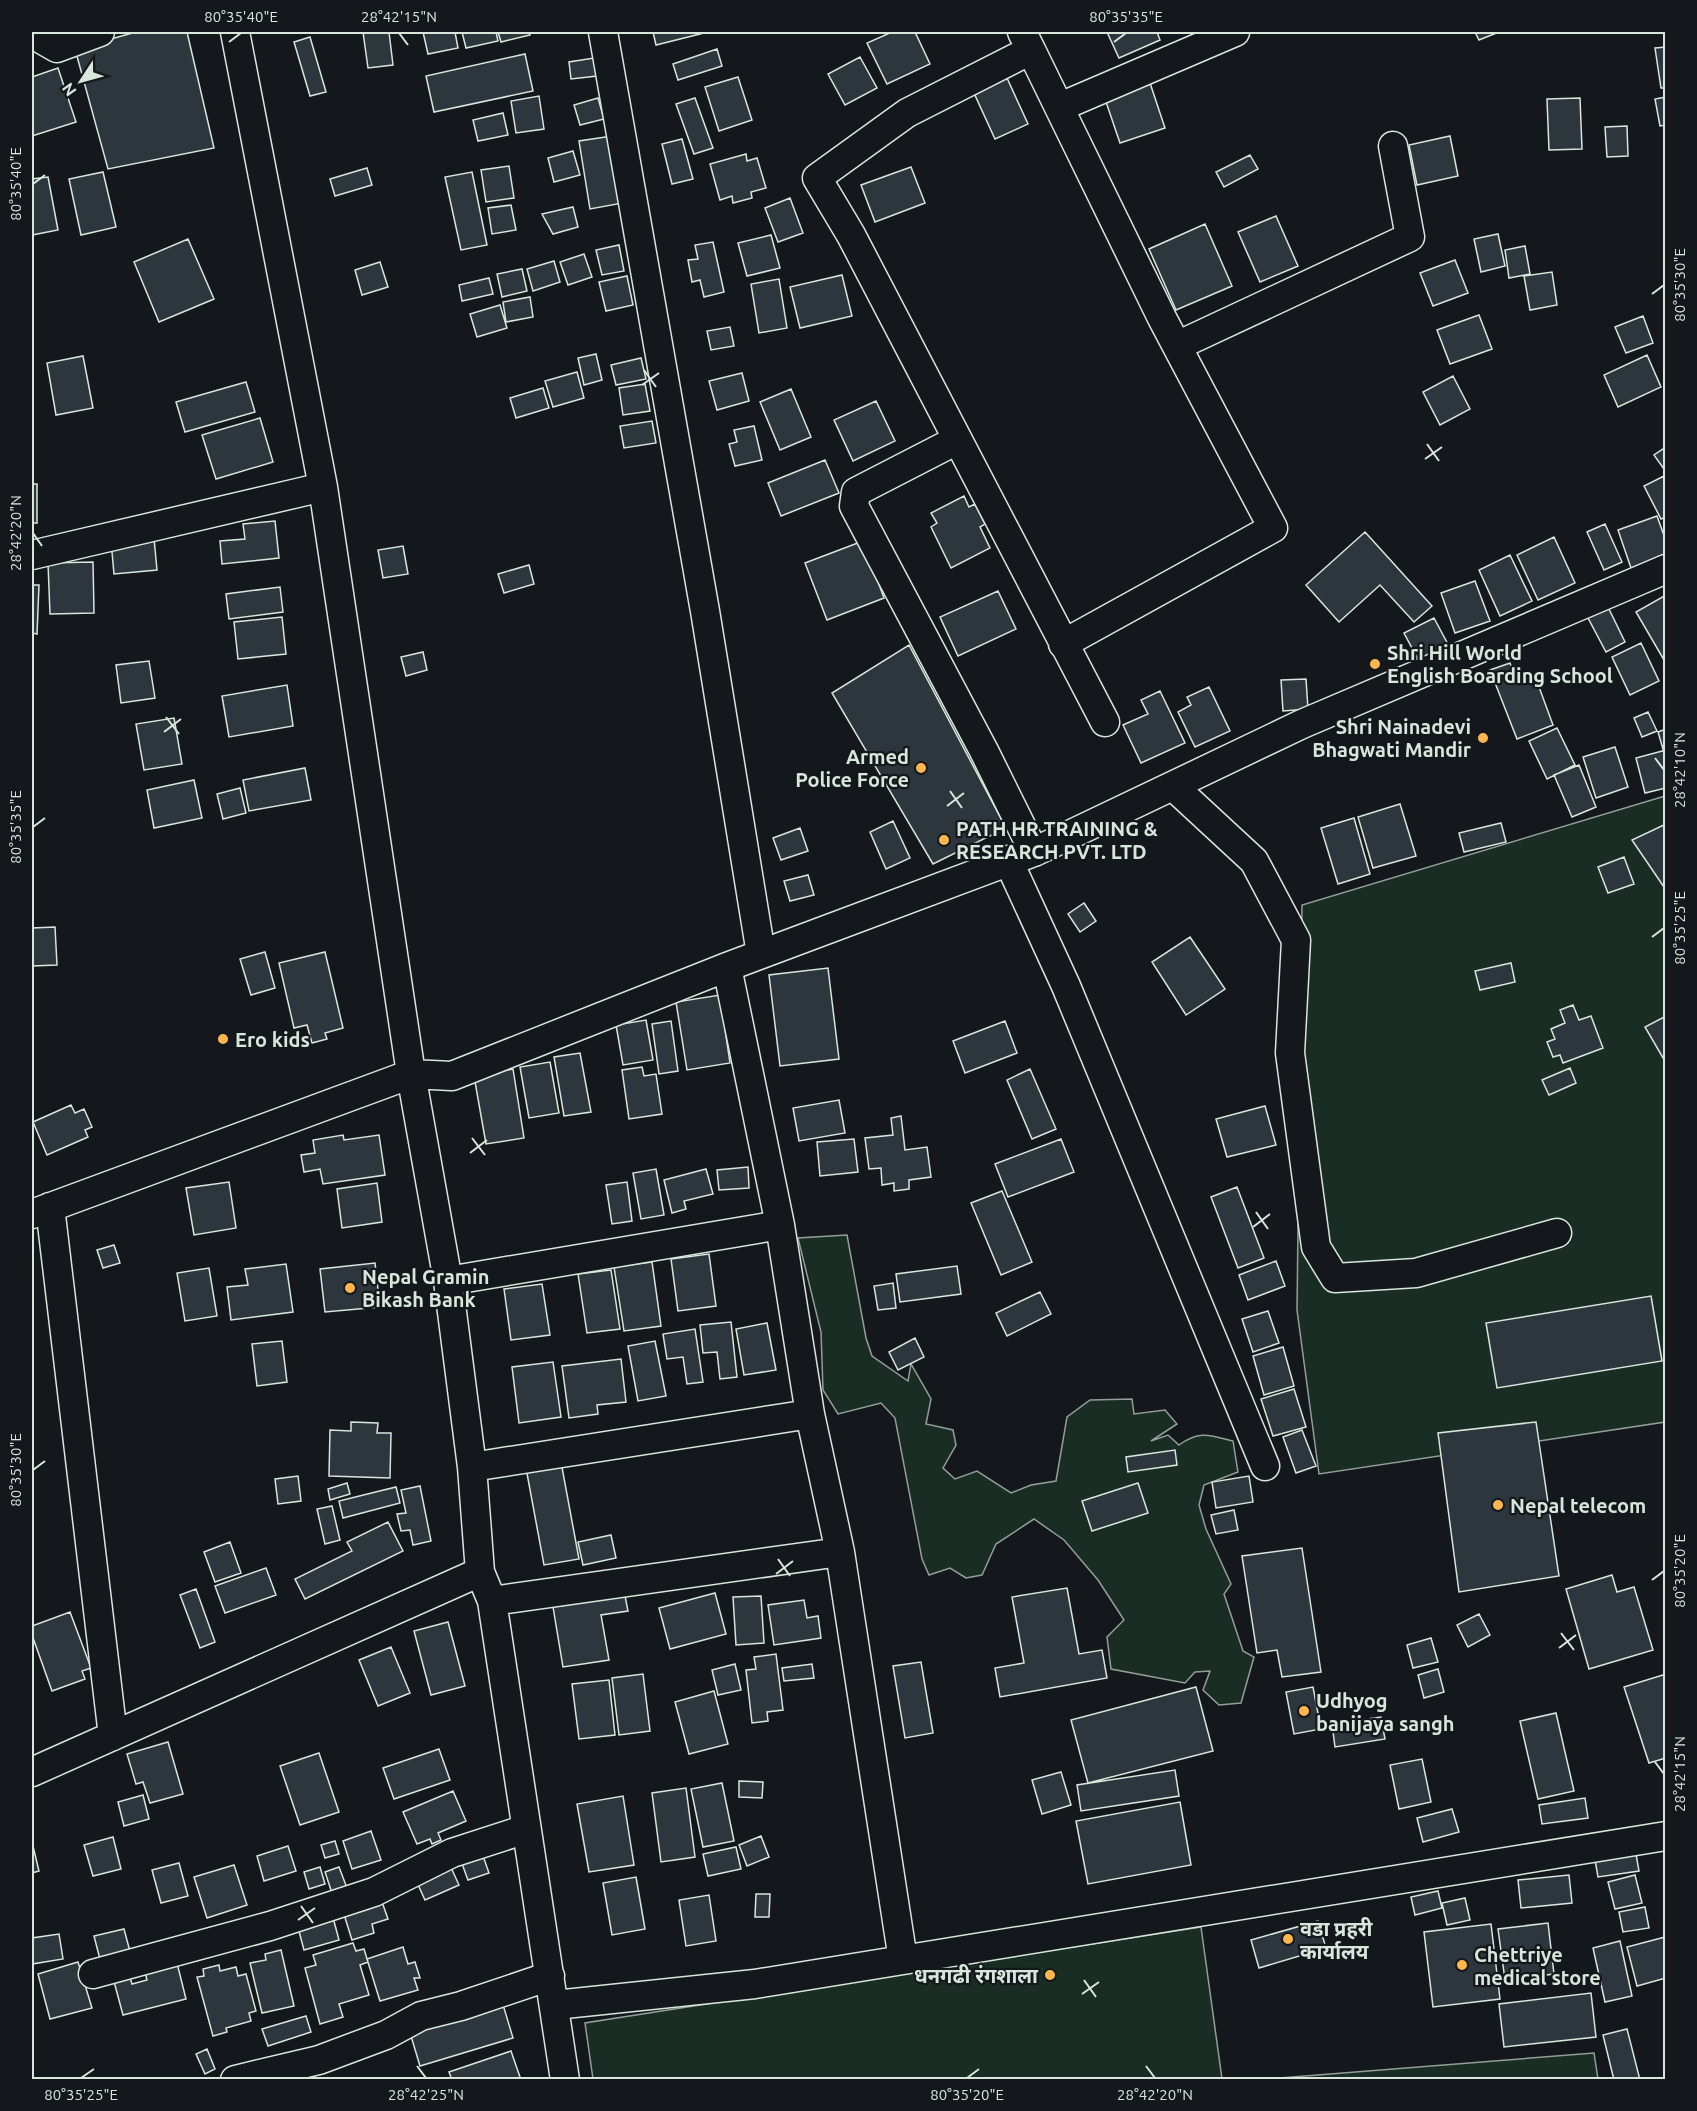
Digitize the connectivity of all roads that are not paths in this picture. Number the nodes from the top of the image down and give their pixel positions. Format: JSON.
{"nodes":[{"id":1,"x":41,"y":32,"type":"edge"},
{"id":2,"x":100,"y":32,"type":"edge"},
{"id":3,"x":235,"y":32,"type":"edge"},
{"id":4,"x":603,"y":32,"type":"edge"},
{"id":5,"x":1235,"y":32,"type":"edge"},
{"id":6,"x":1027,"y":41,"type":"edge"},
{"id":7,"x":1060,"y":107,"type":"junction"},
{"id":8,"x":1393,"y":146,"type":"dead end"},
{"id":9,"x":1177,"y":346,"type":"junction"},
{"id":10,"x":957,"y":440,"type":"junction"},
{"id":11,"x":323,"y":488,"type":"junction"},
{"id":12,"x":32,"y":555,"type":"edge"},
{"id":13,"x":1665,"y":569,"type":"edge"},
{"id":14,"x":1063,"y":644,"type":"junction"},
{"id":15,"x":1105,"y":722,"type":"dead end"},
{"id":16,"x":1174,"y":787,"type":"junction"},
{"id":17,"x":1021,"y":856,"type":"junction"},
{"id":18,"x":761,"y":954,"type":"junction"},
{"id":19,"x":727,"y":967,"type":"junction"},
{"id":20,"x":411,"y":1074,"type":"junction"},
{"id":21,"x":41,"y":1211,"type":"edge"},
{"id":22,"x":780,"y":1225,"type":"junction"},
{"id":23,"x":1557,"y":1233,"type":"dead end"},
{"id":24,"x":448,"y":1281,"type":"junction"},
{"id":25,"x":810,"y":1414,"type":"junction"},
{"id":26,"x":1265,"y":1466,"type":"dead end"},
{"id":27,"x":472,"y":1467,"type":"junction"},
{"id":28,"x":840,"y":1552,"type":"junction"},
{"id":29,"x":480,"y":1572,"type":"junction"},
{"id":30,"x":492,"y":1600,"type":"junction"},
{"id":31,"x":113,"y":1736,"type":"junction"},
{"id":32,"x":32,"y":1772,"type":"edge"},
{"id":33,"x":526,"y":1829,"type":"junction"},
{"id":34,"x":1665,"y":1836,"type":"edge"},
{"id":35,"x":903,"y":1960,"type":"junction"},
{"id":36,"x":93,"y":1974,"type":"dead end"},
{"id":37,"x":550,"y":1976,"type":"junction"},
{"id":38,"x":555,"y":2005,"type":"junction"},
{"id":39,"x":236,"y":2079,"type":"edge"},
{"id":40,"x":565,"y":2079,"type":"edge"}],
"edges":[{"from":1,"to":2,"type":"street"},
{"from":3,"to":11,"type":"street"},
{"from":4,"to":18,"type":"street"},
{"from":5,"to":7,"type":"street"},
{"from":6,"to":7,"type":"street"},
{"from":6,"to":10,"type":"street"},
{"from":7,"to":9,"type":"street"},
{"from":8,"to":9,"type":"street"},
{"from":9,"to":14,"type":"street"},
{"from":10,"to":14,"type":"street"},
{"from":10,"to":17,"type":"street"},
{"from":11,"to":12,"type":"street"},
{"from":11,"to":20,"type":"street"},
{"from":13,"to":16,"type":"street"},
{"from":14,"to":15,"type":"street"},
{"from":16,"to":17,"type":"street"},
{"from":16,"to":23,"type":"street"},
{"from":17,"to":18,"type":"street"},
{"from":17,"to":26,"type":"street"},
{"from":18,"to":19,"type":"street"},
{"from":19,"to":20,"type":"street"},
{"from":19,"to":22,"type":"street"},
{"from":20,"to":21,"type":"street"},
{"from":20,"to":24,"type":"street"},
{"from":21,"to":31,"type":"street"},
{"from":22,"to":24,"type":"street"},
{"from":22,"to":25,"type":"street"},
{"from":24,"to":27,"type":"street"},
{"from":25,"to":27,"type":"street"},
{"from":25,"to":28,"type":"street"},
{"from":27,"to":29,"type":"street"},
{"from":28,"to":30,"type":"street"},
{"from":28,"to":35,"type":"street"},
{"from":29,"to":30,"type":"street"},
{"from":29,"to":31,"type":"street"},
{"from":30,"to":33,"type":"street"},
{"from":31,"to":32,"type":"street"},
{"from":33,"to":36,"type":"street"},
{"from":33,"to":37,"type":"street"},
{"from":34,"to":35,"type":"street"},
{"from":35,"to":38,"type":"street"},
{"from":37,"to":38,"type":"street"},
{"from":37,"to":39,"type":"street"},
{"from":38,"to":40,"type":"street"}]}
